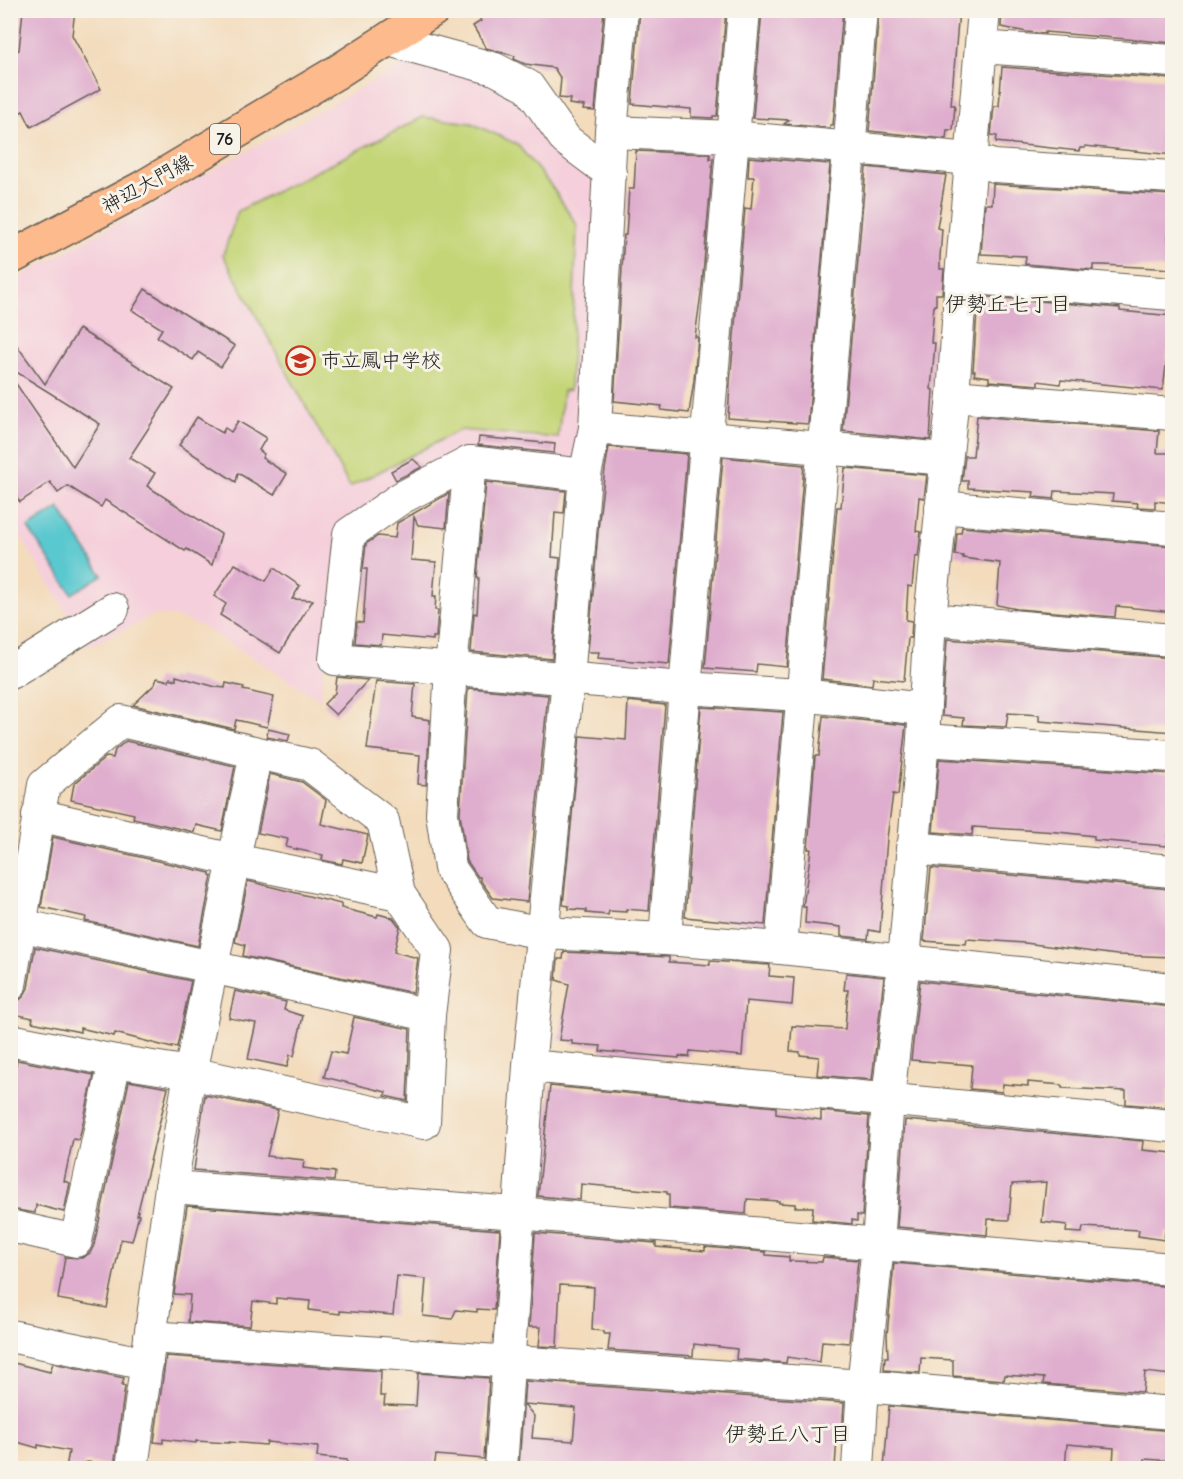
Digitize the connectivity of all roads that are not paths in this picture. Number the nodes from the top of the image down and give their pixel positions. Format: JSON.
{"nodes":[{"id":1,"x":434,"y":10,"type":"edge"},
{"id":2,"x":622,"y":10,"type":"edge"},
{"id":3,"x":744,"y":10,"type":"edge"},
{"id":4,"x":861,"y":10,"type":"edge"},
{"id":5,"x":984,"y":10,"type":"edge"},
{"id":6,"x":389,"y":40,"type":"junction"},
{"id":7,"x":981,"y":47,"type":"junction"},
{"id":8,"x":1173,"y":61,"type":"edge"},
{"id":9,"x":611,"y":132,"type":"junction"},
{"id":10,"x":733,"y":137,"type":"junction"},
{"id":11,"x":849,"y":147,"type":"junction"},
{"id":12,"x":971,"y":159,"type":"junction"},
{"id":13,"x":610,"y":173,"type":"junction"},
{"id":14,"x":1173,"y":177,"type":"edge"},
{"id":15,"x":10,"y":258,"type":"edge"},
{"id":16,"x":961,"y":277,"type":"junction"},
{"id":17,"x":1173,"y":294,"type":"edge"},
{"id":18,"x":953,"y":396,"type":"junction"},
{"id":19,"x":1173,"y":414,"type":"edge"},
{"id":20,"x":595,"y":428,"type":"junction"},
{"id":21,"x":708,"y":438,"type":"junction"},
{"id":22,"x":824,"y":448,"type":"junction"},
{"id":23,"x":946,"y":459,"type":"junction"},
{"id":24,"x":470,"y":462,"type":"junction"},
{"id":25,"x":585,"y":475,"type":"junction"},
{"id":26,"x":941,"y":507,"type":"junction"},
{"id":27,"x":1173,"y":528,"type":"edge"},
{"id":28,"x":113,"y":609,"type":"dead end"},
{"id":29,"x":930,"y":619,"type":"junction"},
{"id":30,"x":1173,"y":640,"type":"edge"},
{"id":31,"x":451,"y":669,"type":"junction"},
{"id":32,"x":10,"y":673,"type":"edge"},
{"id":33,"x":568,"y":679,"type":"junction"},
{"id":34,"x":684,"y":688,"type":"junction"},
{"id":35,"x":802,"y":695,"type":"junction"},
{"id":36,"x":923,"y":709,"type":"junction"},
{"id":37,"x":923,"y":740,"type":"junction"},
{"id":38,"x":256,"y":753,"type":"junction"},
{"id":39,"x":1173,"y":756,"type":"edge"},
{"id":40,"x":38,"y":814,"type":"junction"},
{"id":41,"x":912,"y":848,"type":"junction"},
{"id":42,"x":234,"y":860,"type":"junction"},
{"id":43,"x":1173,"y":871,"type":"edge"},
{"id":44,"x":399,"y":894,"type":"junction"},
{"id":45,"x":20,"y":925,"type":"junction"},
{"id":46,"x":543,"y":933,"type":"junction"},
{"id":47,"x":665,"y":939,"type":"junction"},
{"id":48,"x":781,"y":948,"type":"junction"},
{"id":49,"x":904,"y":961,"type":"junction"},
{"id":50,"x":212,"y":968,"type":"junction"},
{"id":51,"x":10,"y":985,"type":"edge"},
{"id":52,"x":1173,"y":988,"type":"edge"},
{"id":53,"x":429,"y":1015,"type":"junction"},
{"id":54,"x":10,"y":1040,"type":"edge"},
{"id":55,"x":115,"y":1061,"type":"junction"},
{"id":56,"x":529,"y":1066,"type":"junction"},
{"id":57,"x":190,"y":1073,"type":"junction"},
{"id":58,"x":888,"y":1098,"type":"junction"},
{"id":59,"x":1173,"y":1126,"type":"edge"},
{"id":60,"x":171,"y":1187,"type":"junction"},
{"id":61,"x":518,"y":1213,"type":"junction"},
{"id":62,"x":10,"y":1226,"type":"edge"},
{"id":63,"x":878,"y":1245,"type":"junction"},
{"id":64,"x":1173,"y":1269,"type":"edge"},
{"id":65,"x":10,"y":1336,"type":"edge"},
{"id":66,"x":148,"y":1350,"type":"junction"},
{"id":67,"x":509,"y":1362,"type":"junction"},
{"id":68,"x":863,"y":1386,"type":"junction"},
{"id":69,"x":1173,"y":1413,"type":"edge"},
{"id":70,"x":132,"y":1468,"type":"edge"},
{"id":71,"x":501,"y":1468,"type":"edge"},
{"id":72,"x":858,"y":1468,"type":"edge"}],
"edges":[{"from":1,"to":6,"type":"main road","name":"神辺大門線","number":"76"},
{"from":2,"to":9,"type":"street"},
{"from":3,"to":10,"type":"street"},
{"from":4,"to":11,"type":"street"},
{"from":5,"to":7,"type":"street"},
{"from":6,"to":13,"type":"street"},
{"from":6,"to":15,"type":"main road","name":"神辺大門線","number":"76"},
{"from":7,"to":8,"type":"street"},
{"from":7,"to":12,"type":"street"},
{"from":9,"to":10,"type":"street"},
{"from":9,"to":13,"type":"street"},
{"from":10,"to":11,"type":"street"},
{"from":10,"to":21,"type":"street"},
{"from":11,"to":12,"type":"street"},
{"from":11,"to":22,"type":"street"},
{"from":12,"to":14,"type":"street"},
{"from":12,"to":16,"type":"street"},
{"from":13,"to":20,"type":"street"},
{"from":16,"to":17,"type":"street"},
{"from":16,"to":18,"type":"street"},
{"from":18,"to":19,"type":"street"},
{"from":18,"to":23,"type":"street"},
{"from":20,"to":21,"type":"street"},
{"from":20,"to":25,"type":"street"},
{"from":21,"to":22,"type":"street"},
{"from":21,"to":34,"type":"street"},
{"from":22,"to":23,"type":"street"},
{"from":22,"to":35,"type":"street"},
{"from":23,"to":26,"type":"street"},
{"from":24,"to":25,"type":"street"},
{"from":24,"to":31,"type":"street"},
{"from":24,"to":31,"type":"street"},
{"from":25,"to":33,"type":"street"},
{"from":26,"to":27,"type":"street"},
{"from":26,"to":29,"type":"street"},
{"from":28,"to":32,"type":"street"},
{"from":29,"to":30,"type":"street"},
{"from":29,"to":36,"type":"street"},
{"from":31,"to":33,"type":"street"},
{"from":31,"to":46,"type":"street"},
{"from":33,"to":34,"type":"street"},
{"from":33,"to":46,"type":"street"},
{"from":34,"to":35,"type":"street"},
{"from":34,"to":47,"type":"street"},
{"from":35,"to":36,"type":"street"},
{"from":35,"to":48,"type":"street"},
{"from":36,"to":37,"type":"street"},
{"from":37,"to":39,"type":"street"},
{"from":37,"to":41,"type":"street"},
{"from":38,"to":40,"type":"street"},
{"from":38,"to":42,"type":"street"},
{"from":38,"to":44,"type":"street"},
{"from":40,"to":42,"type":"street"},
{"from":40,"to":45,"type":"street"},
{"from":41,"to":43,"type":"street"},
{"from":41,"to":49,"type":"street"},
{"from":42,"to":44,"type":"street"},
{"from":42,"to":50,"type":"street"},
{"from":44,"to":53,"type":"street"},
{"from":45,"to":50,"type":"street"},
{"from":45,"to":51,"type":"street"},
{"from":46,"to":47,"type":"street"},
{"from":46,"to":56,"type":"street"},
{"from":47,"to":48,"type":"street"},
{"from":48,"to":49,"type":"street"},
{"from":49,"to":52,"type":"street"},
{"from":49,"to":58,"type":"street"},
{"from":50,"to":53,"type":"street"},
{"from":50,"to":57,"type":"street"},
{"from":53,"to":57,"type":"street"},
{"from":54,"to":55,"type":"street"},
{"from":55,"to":57,"type":"street"},
{"from":55,"to":62,"type":"street"},
{"from":56,"to":58,"type":"street"},
{"from":56,"to":61,"type":"street"},
{"from":57,"to":60,"type":"street"},
{"from":58,"to":59,"type":"street"},
{"from":58,"to":63,"type":"street"},
{"from":60,"to":61,"type":"street"},
{"from":60,"to":66,"type":"street"},
{"from":61,"to":63,"type":"street"},
{"from":61,"to":67,"type":"street"},
{"from":63,"to":64,"type":"street"},
{"from":63,"to":68,"type":"street"},
{"from":65,"to":66,"type":"street"},
{"from":66,"to":67,"type":"street"},
{"from":66,"to":70,"type":"street"},
{"from":67,"to":68,"type":"street"},
{"from":67,"to":71,"type":"street"},
{"from":68,"to":69,"type":"street"},
{"from":68,"to":72,"type":"street"}]}
